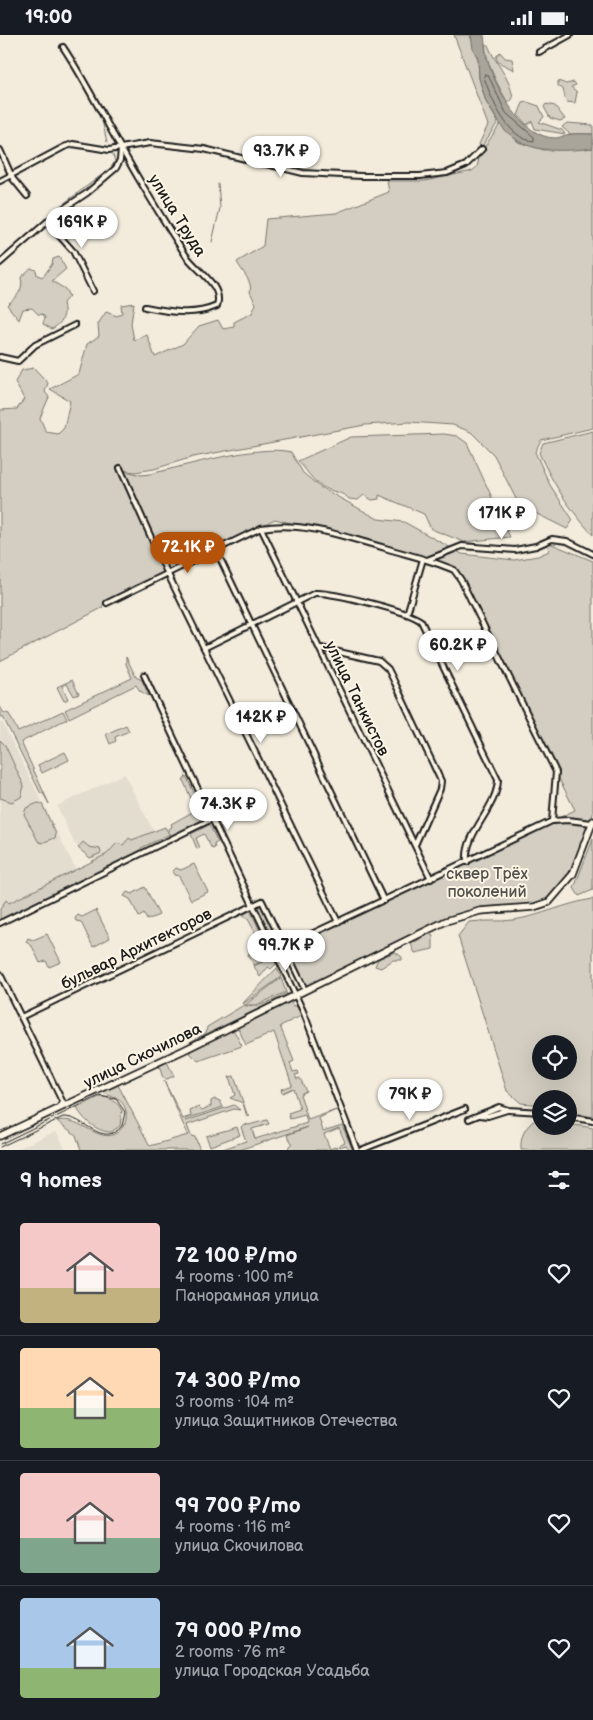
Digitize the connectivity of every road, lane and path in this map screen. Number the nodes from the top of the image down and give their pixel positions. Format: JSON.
{"nodes":[{"id":1,"x":567,"y":35,"type":"edge"},
{"id":2,"x":63,"y":47,"type":"dead end"},
{"id":3,"x":540,"y":52,"type":"dead end"},
{"id":4,"x":121,"y":149,"type":"junction"},
{"id":5,"x":482,"y":149,"type":"dead end"},
{"id":6,"x":0,"y":150,"type":"edge"},
{"id":7,"x":12,"y":173,"type":"junction"},
{"id":8,"x":0,"y":181,"type":"edge"},
{"id":9,"x":27,"y":196,"type":"dead end"},
{"id":10,"x":47,"y":222,"type":"junction"},
{"id":11,"x":0,"y":263,"type":"edge"},
{"id":12,"x":93,"y":291,"type":"dead end"},
{"id":13,"x":145,"y":307,"type":"dead end"},
{"id":14,"x":75,"y":325,"type":"dead end"},
{"id":15,"x":0,"y":357,"type":"edge"},
{"id":16,"x":120,"y":468,"type":"dead end"},
{"id":17,"x":261,"y":528,"type":"junction"},
{"id":18,"x":216,"y":550,"type":"junction"},
{"id":19,"x":593,"y":554,"type":"edge"},
{"id":20,"x":425,"y":560,"type":"junction"},
{"id":21,"x":168,"y":574,"type":"junction"},
{"id":22,"x":107,"y":603,"type":"dead end"},
{"id":23,"x":297,"y":603,"type":"junction"},
{"id":24,"x":406,"y":614,"type":"junction"},
{"id":25,"x":252,"y":625,"type":"junction"},
{"id":26,"x":204,"y":648,"type":"junction"},
{"id":27,"x":321,"y":648,"type":"junction"},
{"id":28,"x":144,"y":675,"type":"dead end"},
{"id":29,"x":212,"y":819,"type":"junction"},
{"id":30,"x":552,"y":821,"type":"junction"},
{"id":31,"x":592,"y":822,"type":"edge"},
{"id":32,"x":415,"y":845,"type":"junction"},
{"id":33,"x":467,"y":862,"type":"junction"},
{"id":34,"x":431,"y":879,"type":"junction"},
{"id":35,"x":384,"y":901,"type":"junction"},
{"id":36,"x":254,"y":905,"type":"junction"},
{"id":37,"x":338,"y":922,"type":"junction"},
{"id":38,"x":0,"y":923,"type":"edge"},
{"id":39,"x":285,"y":947,"type":"junction"},
{"id":40,"x":275,"y":951,"type":"junction"},
{"id":41,"x":0,"y":974,"type":"edge"},
{"id":42,"x":305,"y":990,"type":"junction"},
{"id":43,"x":296,"y":995,"type":"junction"},
{"id":44,"x":21,"y":1017,"type":"junction"},
{"id":45,"x":61,"y":1105,"type":"junction"},
{"id":46,"x":465,"y":1109,"type":"dead end"},
{"id":47,"x":532,"y":1111,"type":"edge"},
{"id":48,"x":577,"y":1118,"type":"edge"},
{"id":49,"x":469,"y":1119,"type":"dead end"},
{"id":50,"x":593,"y":1121,"type":"edge"},
{"id":51,"x":0,"y":1137,"type":"edge"},
{"id":52,"x":357,"y":1150,"type":"edge"},
{"id":53,"x":362,"y":1150,"type":"edge"}],
"edges":[{"from":1,"to":3,"type":"street"},
{"from":2,"to":4,"type":"street"},
{"from":4,"to":5,"type":"street"},
{"from":4,"to":7,"type":"street"},
{"from":4,"to":10,"type":"street"},
{"from":4,"to":13,"type":"street","name":"улица Труда"},
{"from":6,"to":7,"type":"street"},
{"from":7,"to":8,"type":"street"},
{"from":7,"to":9,"type":"street"},
{"from":10,"to":11,"type":"street"},
{"from":10,"to":12,"type":"street"},
{"from":14,"to":15,"type":"street"},
{"from":16,"to":21,"type":"street"},
{"from":17,"to":18,"type":"street"},
{"from":17,"to":20,"type":"street"},
{"from":17,"to":23,"type":"street","name":"улица Танкистов"},
{"from":18,"to":21,"type":"street"},
{"from":18,"to":25,"type":"street"},
{"from":19,"to":20,"type":"street"},
{"from":20,"to":24,"type":"street"},
{"from":20,"to":30,"type":"street"},
{"from":21,"to":22,"type":"street"},
{"from":21,"to":26,"type":"street"},
{"from":23,"to":24,"type":"street"},
{"from":23,"to":25,"type":"street"},
{"from":23,"to":27,"type":"street","name":"улица Танкистов"},
{"from":24,"to":33,"type":"street"},
{"from":25,"to":26,"type":"street"},
{"from":25,"to":35,"type":"street"},
{"from":26,"to":37,"type":"street"},
{"from":27,"to":32,"type":"street","name":"улица Танкистов"},
{"from":27,"to":32,"type":"street"},
{"from":28,"to":29,"type":"street"},
{"from":29,"to":36,"type":"street"},
{"from":29,"to":38,"type":"street"},
{"from":30,"to":31,"type":"street"},
{"from":30,"to":33,"type":"street"},
{"from":31,"to":42,"type":"street","name":"улица Скочилова"},
{"from":32,"to":34,"type":"street","name":"улица Танкистов"},
{"from":33,"to":34,"type":"street"},
{"from":34,"to":35,"type":"street"},
{"from":35,"to":37,"type":"street"},
{"from":36,"to":39,"type":"street","name":"бульвар Архитекторов"},
{"from":36,"to":40,"type":"street"},
{"from":36,"to":44,"type":"street","name":"бульвар Архитекторов"},
{"from":37,"to":39,"type":"street"},
{"from":39,"to":40,"type":"street"},
{"from":39,"to":42,"type":"street"},
{"from":40,"to":43,"type":"street"},
{"from":41,"to":44,"type":"street"},
{"from":42,"to":43,"type":"street","name":"улица Скочилова"},
{"from":43,"to":45,"type":"street","name":"улица Скочилова"},
{"from":43,"to":52,"type":"street"},
{"from":44,"to":45,"type":"street"},
{"from":45,"to":51,"type":"street","name":"улица Скочилова"},
{"from":46,"to":53,"type":"street"},
{"from":47,"to":49,"type":"street"},
{"from":48,"to":50,"type":"street"}]}
